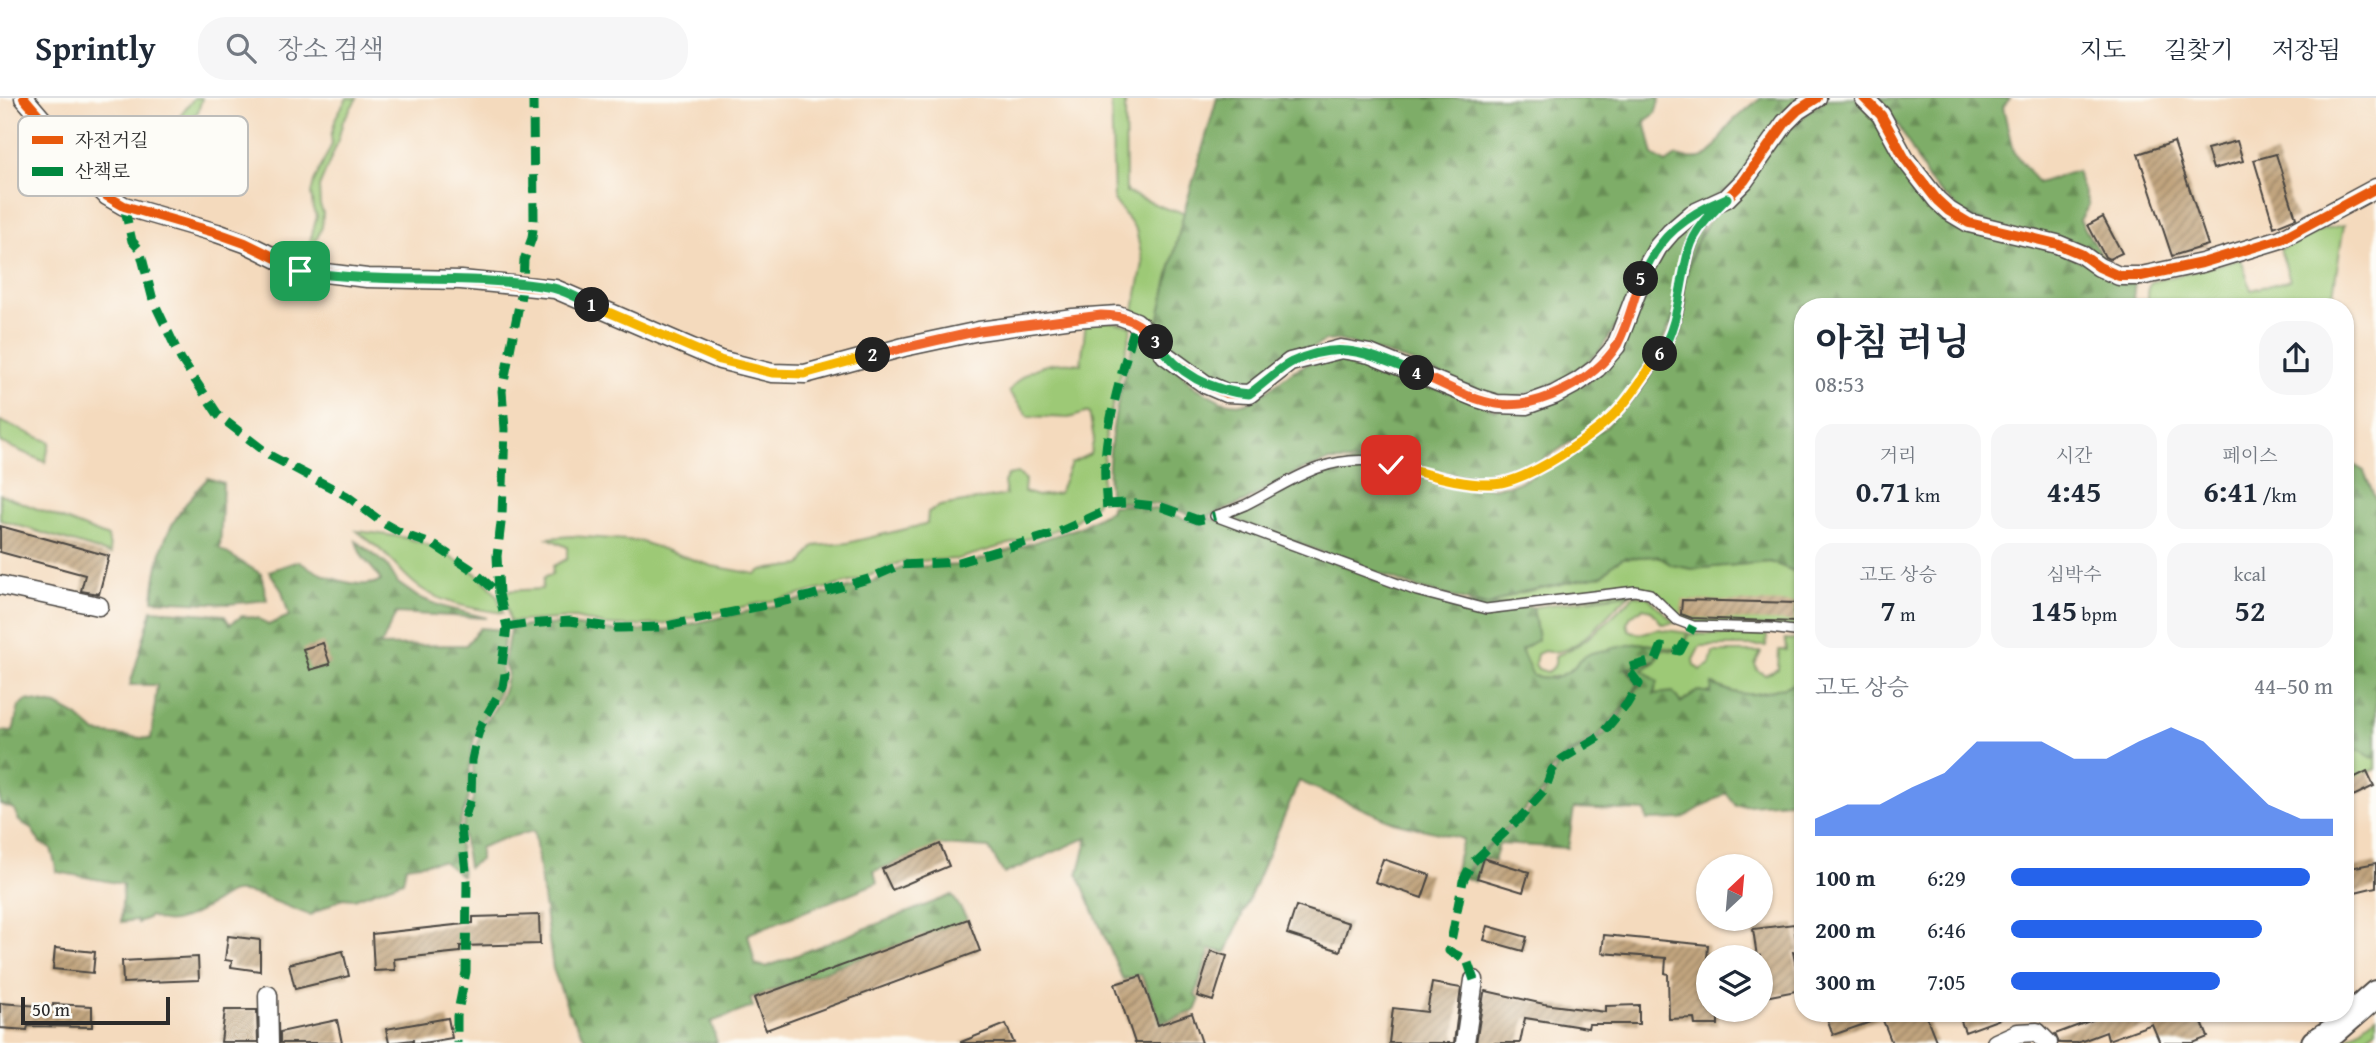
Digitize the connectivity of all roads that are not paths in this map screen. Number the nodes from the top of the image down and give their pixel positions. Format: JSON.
{"nodes":[{"id":1,"x":24,"y":98,"type":"edge"},
{"id":2,"x":1817,"y":98,"type":"edge"},
{"id":3,"x":1864,"y":98,"type":"edge"},
{"id":4,"x":38,"y":116,"type":"edge"},
{"id":5,"x":2376,"y":188,"type":"edge"},
{"id":6,"x":107,"y":196,"type":"edge"},
{"id":7,"x":1727,"y":198,"type":"junction"},
{"id":8,"x":0,"y":585,"type":"edge"},
{"id":9,"x":99,"y":606,"type":"dead end"},
{"id":10,"x":1794,"y":631,"type":"edge"},
{"id":11,"x":1474,"y":980,"type":"dead end"},
{"id":12,"x":2376,"y":994,"type":"edge"},
{"id":13,"x":268,"y":995,"type":"dead end"},
{"id":14,"x":2354,"y":1013,"type":"edge"},
{"id":15,"x":2344,"y":1022,"type":"edge"},
{"id":16,"x":269,"y":1043,"type":"edge"},
{"id":17,"x":1465,"y":1043,"type":"edge"},
{"id":18,"x":1996,"y":1043,"type":"edge"},
{"id":19,"x":2049,"y":1043,"type":"edge"},
{"id":20,"x":2315,"y":1043,"type":"edge"}],
"edges":[{"from":1,"to":4,"type":"street"},
{"from":2,"to":7,"type":"street"},
{"from":3,"to":5,"type":"street"},
{"from":6,"to":7,"type":"street"},
{"from":7,"to":10,"type":"lane"},
{"from":8,"to":9,"type":"street"},
{"from":11,"to":17,"type":"street"},
{"from":12,"to":14,"type":"main road"},
{"from":13,"to":16,"type":"street"},
{"from":15,"to":20,"type":"main road"},
{"from":18,"to":19,"type":"street"}]}
